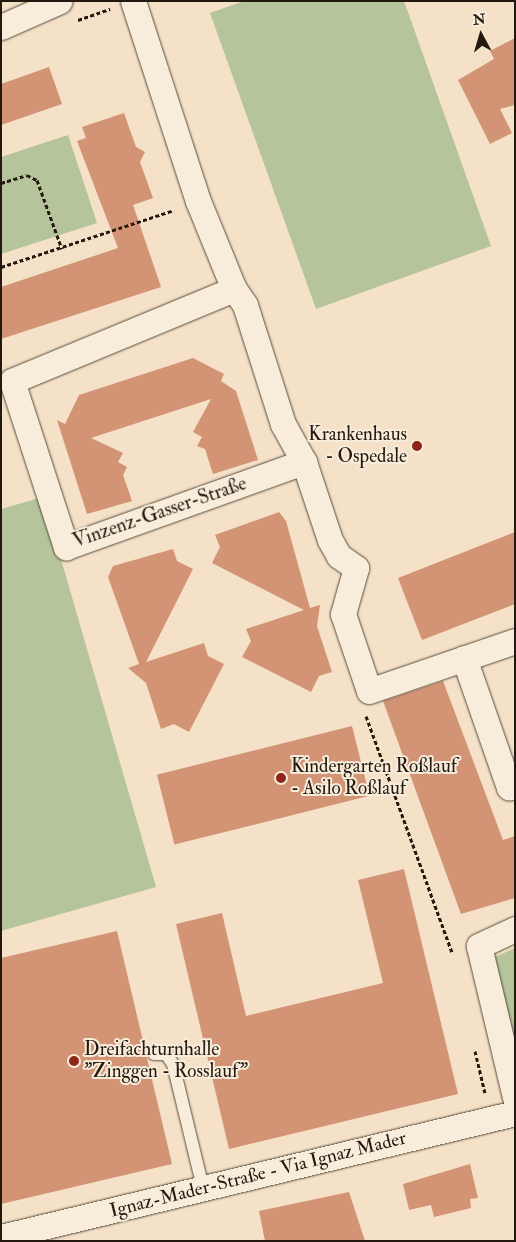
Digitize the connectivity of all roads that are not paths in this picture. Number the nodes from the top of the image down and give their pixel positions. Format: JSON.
{"nodes":[{"id":1,"x":60,"y":1,"type":"edge"},
{"id":2,"x":132,"y":1,"type":"edge"},
{"id":3,"x":1,"y":27,"type":"edge"},
{"id":4,"x":234,"y":289,"type":"junction"},
{"id":5,"x":304,"y":462,"type":"junction"},
{"id":6,"x":515,"y":641,"type":"edge"},
{"id":7,"x":464,"y":658,"type":"junction"},
{"id":8,"x":515,"y":786,"type":"edge"},
{"id":9,"x":515,"y":929,"type":"edge"},
{"id":10,"x":154,"y":1054,"type":"dead end"},
{"id":11,"x":515,"y":1097,"type":"edge"},
{"id":12,"x":515,"y":1113,"type":"edge"},
{"id":13,"x":203,"y":1188,"type":"junction"},
{"id":14,"x":1,"y":1237,"type":"edge"}],
"edges":[{"from":1,"to":3,"type":"street"},
{"from":2,"to":4,"type":"street"},
{"from":4,"to":5,"type":"street"},
{"from":4,"to":5,"type":"street","name":"Vinzenz-Gasser-Straße"},
{"from":5,"to":7,"type":"street"},
{"from":6,"to":7,"type":"street"},
{"from":7,"to":8,"type":"street"},
{"from":9,"to":11,"type":"street"},
{"from":10,"to":13,"type":"lane"},
{"from":12,"to":13,"type":"street","name":"Ignaz-Mader-Straße - Via Ignaz Mader"},
{"from":13,"to":14,"type":"street","name":"Ignaz-Mader-Straße - Via Ignaz Mader"}]}
